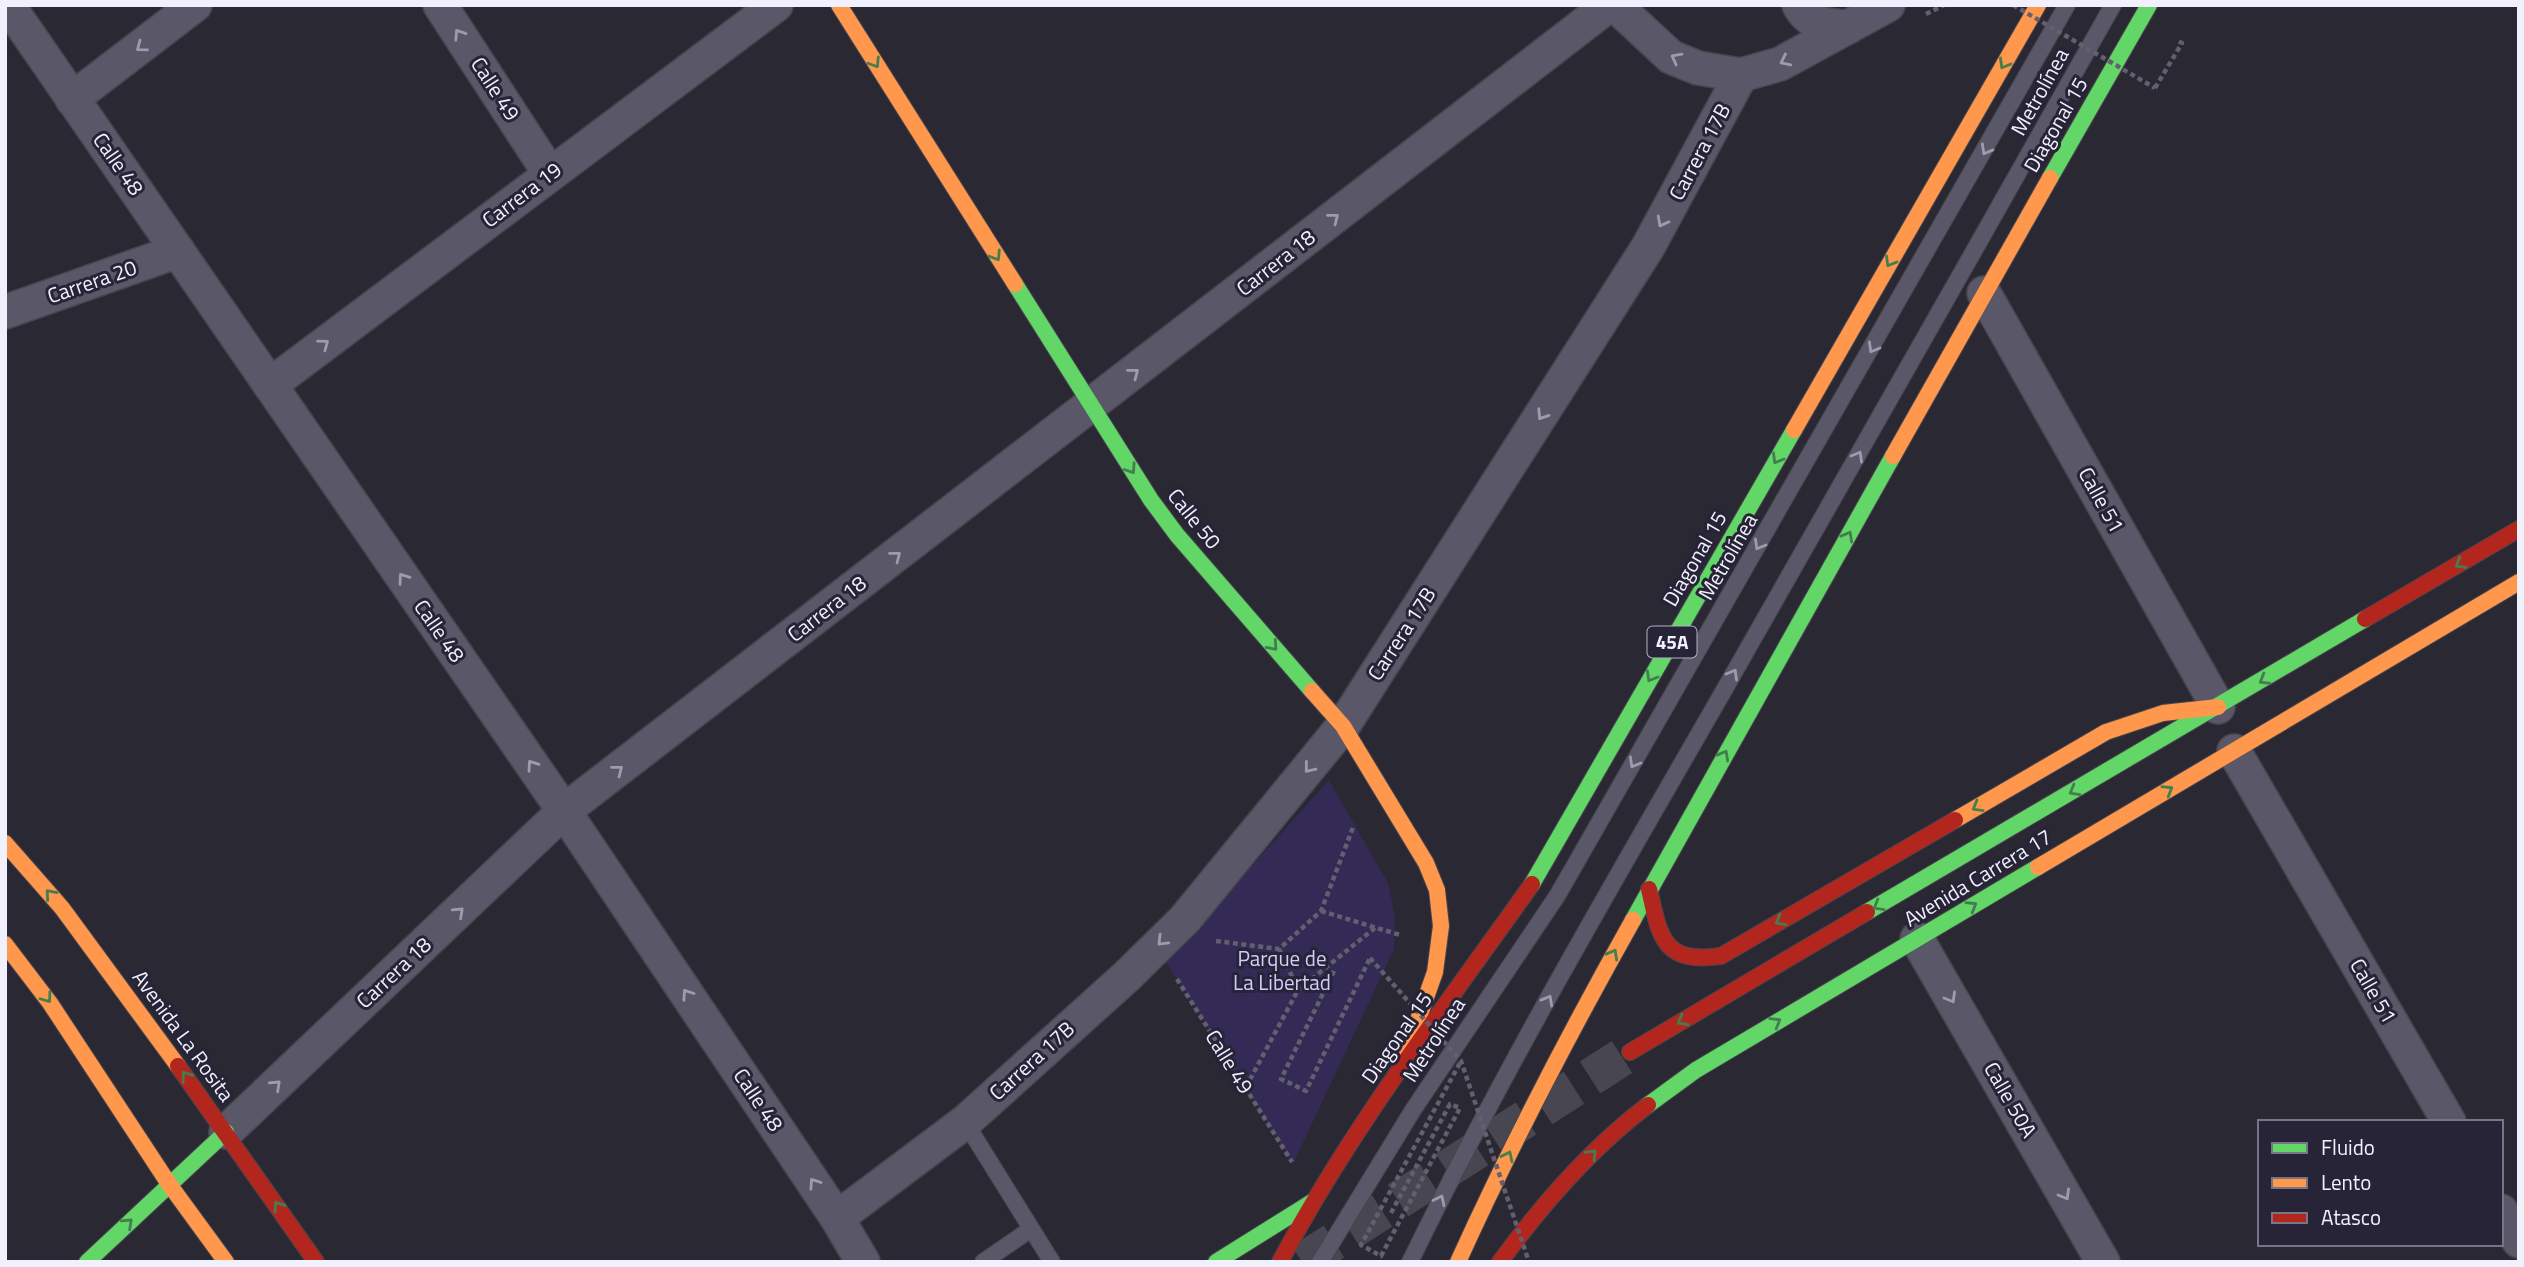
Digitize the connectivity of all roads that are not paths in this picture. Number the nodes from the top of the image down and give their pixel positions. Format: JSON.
{"nodes":[{"id":1,"x":8,"y":5,"type":"edge"},
{"id":2,"x":195,"y":5,"type":"edge"},
{"id":3,"x":440,"y":5,"type":"edge"},
{"id":4,"x":776,"y":5,"type":"edge"},
{"id":5,"x":839,"y":5,"type":"edge"},
{"id":6,"x":1609,"y":5,"type":"edge"},
{"id":7,"x":1615,"y":5,"type":"edge"},
{"id":8,"x":1799,"y":5,"type":"edge"},
{"id":9,"x":1888,"y":5,"type":"edge"},
{"id":10,"x":2038,"y":5,"type":"edge"},
{"id":11,"x":2067,"y":5,"type":"edge"},
{"id":12,"x":2113,"y":5,"type":"edge"},
{"id":13,"x":2149,"y":5,"type":"edge"},
{"id":14,"x":1849,"y":27,"type":"junction"},
{"id":15,"x":1741,"y":75,"type":"junction"},
{"id":16,"x":72,"y":99,"type":"junction"},
{"id":17,"x":550,"y":174,"type":"junction"},
{"id":18,"x":178,"y":251,"type":"junction"},
{"id":19,"x":1984,"y":293,"type":"junction"},
{"id":20,"x":5,"y":312,"type":"edge"},
{"id":21,"x":270,"y":385,"type":"junction"},
{"id":22,"x":1091,"y":406,"type":"junction"},
{"id":23,"x":2519,"y":529,"type":"edge"},
{"id":24,"x":2519,"y":582,"type":"edge"},
{"id":25,"x":2218,"y":707,"type":"junction"},
{"id":26,"x":1343,"y":726,"type":"junction"},
{"id":27,"x":2234,"y":751,"type":"junction"},
{"id":28,"x":564,"y":811,"type":"junction"},
{"id":29,"x":5,"y":843,"type":"edge"},
{"id":30,"x":1649,"y":889,"type":"junction"},
{"id":31,"x":1917,"y":939,"type":"junction"},
{"id":32,"x":5,"y":944,"type":"edge"},
{"id":33,"x":1630,"y":1052,"type":"tunnel mouth"},
{"id":34,"x":1402,"y":1067,"type":"junction"},
{"id":35,"x":2448,"y":1120,"type":"edge"},
{"id":36,"x":965,"y":1122,"type":"junction"},
{"id":37,"x":226,"y":1132,"type":"junction"},
{"id":38,"x":169,"y":1184,"type":"junction"},
{"id":39,"x":1311,"y":1202,"type":"junction"},
{"id":40,"x":2503,"y":1214,"type":"edge"},
{"id":41,"x":838,"y":1219,"type":"junction"},
{"id":42,"x":1031,"y":1229,"type":"junction"},
{"id":43,"x":2519,"y":1241,"type":"edge"},
{"id":44,"x":87,"y":1262,"type":"edge"},
{"id":45,"x":226,"y":1262,"type":"edge"},
{"id":46,"x":316,"y":1262,"type":"edge"},
{"id":47,"x":863,"y":1262,"type":"edge"},
{"id":48,"x":983,"y":1262,"type":"edge"},
{"id":49,"x":1052,"y":1262,"type":"edge"},
{"id":50,"x":1216,"y":1262,"type":"edge"},
{"id":51,"x":1280,"y":1262,"type":"edge"},
{"id":52,"x":1320,"y":1262,"type":"edge"},
{"id":53,"x":1410,"y":1262,"type":"edge"},
{"id":54,"x":1458,"y":1262,"type":"edge"},
{"id":55,"x":1500,"y":1262,"type":"edge"},
{"id":56,"x":2103,"y":1262,"type":"edge"}],
"edges":[{"from":1,"to":16,"type":"street","name":"Calle 48"},
{"from":2,"to":16,"type":"street","one_way":true},
{"from":17,"to":3,"type":"street","name":"Calle 49","one_way":true},
{"from":4,"to":17,"type":"street","name":"Carrera 19"},
{"from":5,"to":22,"type":"main road","name":"Calle 50","one_way":true},
{"from":22,"to":6,"type":"street","name":"Carrera 18","one_way":true},
{"from":15,"to":7,"type":"street","one_way":true},
{"from":8,"to":14,"type":"street"},
{"from":9,"to":14,"type":"street"},
{"from":10,"to":34,"type":"main road","name":"Diagonal 15","number":"45A","one_way":true},
{"from":11,"to":52,"type":"lane","name":"Metrolínea","one_way":true},
{"from":53,"to":12,"type":"lane","name":"Metrolínea","one_way":true},
{"from":13,"to":19,"type":"main road","name":"Diagonal 15"},
{"from":14,"to":15,"type":"street","one_way":true},
{"from":15,"to":26,"type":"street","name":"Carrera 17B","one_way":true},
{"from":16,"to":18,"type":"street","name":"Calle 48"},
{"from":21,"to":17,"type":"street","name":"Carrera 19","one_way":true},
{"from":18,"to":20,"type":"street","name":"Carrera 20"},
{"from":18,"to":21,"type":"street","name":"Calle 48"},
{"from":19,"to":25,"type":"street","name":"Calle 51"},
{"from":30,"to":19,"type":"main road","name":"Diagonal 15","one_way":true},
{"from":28,"to":21,"type":"street","name":"Calle 48","one_way":true},
{"from":22,"to":26,"type":"main road","name":"Calle 50","one_way":true},
{"from":28,"to":22,"type":"street","name":"Carrera 18","one_way":true},
{"from":23,"to":25,"type":"main road","name":"Avenida Carrera 17","one_way":true},
{"from":24,"to":27,"type":"main road","name":"Avenida Carrera 17"},
{"from":25,"to":30,"type":"main road","one_way":true},
{"from":25,"to":33,"type":"main road","name":"Avenida Carrera 17","one_way":true},
{"from":26,"to":34,"type":"main road","name":"Calle 50"},
{"from":26,"to":36,"type":"street","name":"Carrera 17B","one_way":true},
{"from":31,"to":27,"type":"main road","name":"Avenida Carrera 17","one_way":true},
{"from":27,"to":35,"type":"street","name":"Calle 51"},
{"from":37,"to":28,"type":"street","name":"Carrera 18","one_way":true},
{"from":41,"to":28,"type":"street","name":"Calle 48","one_way":true},
{"from":37,"to":29,"type":"main road","name":"Avenida La Rosita","one_way":true},
{"from":54,"to":30,"type":"main road","name":"Diagonal 15","one_way":true},
{"from":55,"to":31,"type":"main road","name":"Avenida Carrera 17","one_way":true},
{"from":31,"to":56,"type":"street","name":"Calle 50A","one_way":true},
{"from":32,"to":38,"type":"main road","one_way":true},
{"from":34,"to":39,"type":"main road","name":"Diagonal 15","number":"45A"},
{"from":36,"to":41,"type":"street","name":"Carrera 17B"},
{"from":36,"to":42,"type":"lane"},
{"from":37,"to":38,"type":"main road","name":"Carrera 18"},
{"from":46,"to":37,"type":"main road","name":"Avenida La Rosita","one_way":true},
{"from":44,"to":38,"type":"main road","name":"Carrera 18","one_way":true},
{"from":38,"to":45,"type":"main road"},
{"from":39,"to":50,"type":"main road"},
{"from":39,"to":51,"type":"main road","name":"Diagonal 15","number":"45A"},
{"from":40,"to":43,"type":"street"},
{"from":41,"to":47,"type":"street","name":"Calle 48"},
{"from":42,"to":48,"type":"lane"},
{"from":42,"to":49,"type":"lane"}]}
